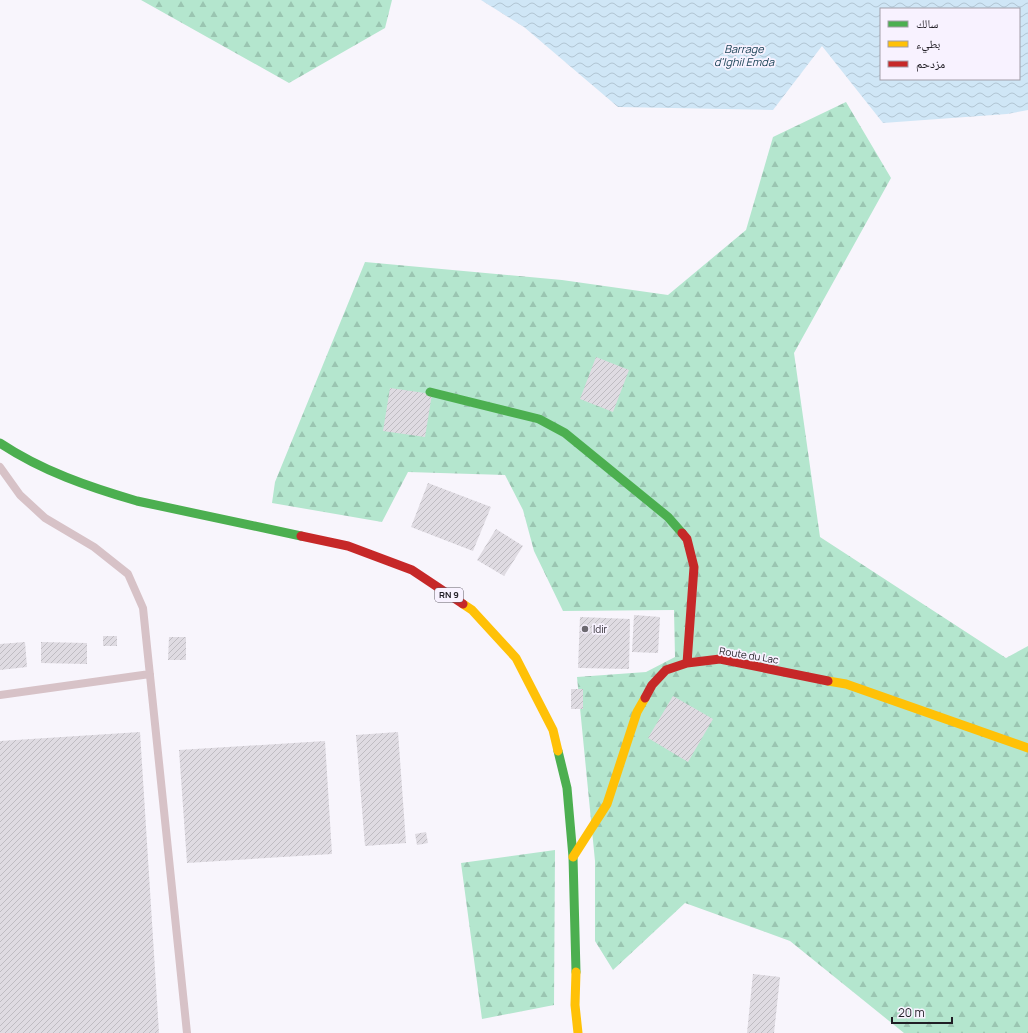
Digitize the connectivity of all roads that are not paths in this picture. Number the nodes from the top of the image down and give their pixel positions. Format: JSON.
{"nodes":[{"id":1,"x":430,"y":392,"type":"dead end"},
{"id":2,"x":0,"y":443,"type":"edge"},
{"id":3,"x":0,"y":467,"type":"edge"},
{"id":4,"x":687,"y":663,"type":"junction"},
{"id":5,"x":150,"y":674,"type":"junction"},
{"id":6,"x":0,"y":695,"type":"edge"},
{"id":7,"x":1028,"y":748,"type":"edge"},
{"id":8,"x":572,"y":856,"type":"junction"},
{"id":9,"x":187,"y":1033,"type":"edge"},
{"id":10,"x":578,"y":1033,"type":"edge"}],
"edges":[{"from":1,"to":4,"type":"street"},
{"from":2,"to":8,"type":"street","number":"RN 9"},
{"from":3,"to":5,"type":"lane"},
{"from":4,"to":7,"type":"street","name":"Route du Lac"},
{"from":4,"to":8,"type":"street","name":"Route du Lac"},
{"from":5,"to":6,"type":"lane"},
{"from":5,"to":9,"type":"lane"},
{"from":8,"to":10,"type":"street","number":"RN 9"}]}
